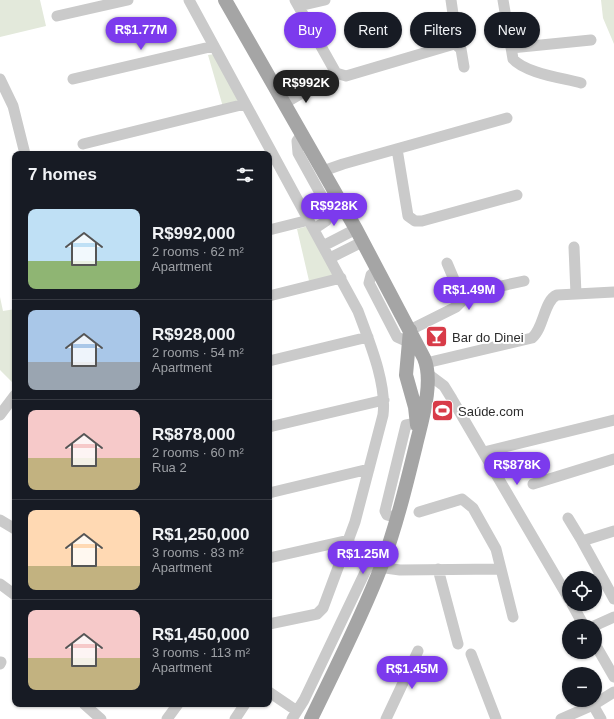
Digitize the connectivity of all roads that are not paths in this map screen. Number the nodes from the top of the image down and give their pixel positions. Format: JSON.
{"nodes":[{"id":1,"x":128,"y":0,"type":"edge"},
{"id":2,"x":189,"y":0,"type":"edge"},
{"id":3,"x":225,"y":0,"type":"edge"},
{"id":4,"x":325,"y":0,"type":"edge"},
{"id":5,"x":450,"y":0,"type":"edge"},
{"id":6,"x":503,"y":0,"type":"edge"},
{"id":7,"x":297,"y":3,"type":"edge"},
{"id":8,"x":452,"y":12,"type":"edge"},
{"id":9,"x":505,"y":12,"type":"edge"},
{"id":10,"x":57,"y":16,"type":"dead end"},
{"id":11,"x":590,"y":40,"type":"dead end"},
{"id":12,"x":540,"y":45,"type":"edge"},
{"id":13,"x":214,"y":46,"type":"junction"},
{"id":14,"x":441,"y":48,"type":"edge"},
{"id":15,"x":460,"y":48,"type":"edge"},
{"id":16,"x":511,"y":48,"type":"edge"},
{"id":17,"x":464,"y":67,"type":"dead end"},
{"id":18,"x":335,"y":70,"type":"junction"},
{"id":19,"x":0,"y":79,"type":"edge"},
{"id":20,"x":73,"y":79,"type":"dead end"},
{"id":21,"x":581,"y":83,"type":"dead end"},
{"id":22,"x":283,"y":100,"type":"junction"},
{"id":23,"x":245,"y":104,"type":"junction"},
{"id":24,"x":507,"y":118,"type":"dead end"},
{"id":25,"x":302,"y":134,"type":"junction"},
{"id":26,"x":83,"y":144,"type":"dead end"},
{"id":27,"x":397,"y":149,"type":"junction"},
{"id":28,"x":24,"y":151,"type":"edge"},
{"id":29,"x":267,"y":151,"type":"edge"},
{"id":30,"x":273,"y":164,"type":"edge"},
{"id":31,"x":323,"y":171,"type":"junction"},
{"id":32,"x":517,"y":195,"type":"dead end"},
{"id":33,"x":312,"y":224,"type":"junction"},
{"id":34,"x":356,"y":229,"type":"junction"},
{"id":35,"x":272,"y":230,"type":"edge"},
{"id":36,"x":362,"y":242,"type":"junction"},
{"id":37,"x":323,"y":246,"type":"junction"},
{"id":38,"x":574,"y":247,"type":"dead end"},
{"id":39,"x":330,"y":258,"type":"junction"},
{"id":40,"x":447,"y":263,"type":"dead end"},
{"id":41,"x":341,"y":278,"type":"junction"},
{"id":42,"x":524,"y":281,"type":"dead end"},
{"id":43,"x":614,"y":292,"type":"edge"},
{"id":44,"x":576,"y":294,"type":"junction"},
{"id":45,"x":272,"y":295,"type":"edge"},
{"id":46,"x":466,"y":298,"type":"junction"},
{"id":47,"x":409,"y":336,"type":"junction"},
{"id":48,"x":368,"y":338,"type":"junction"},
{"id":49,"x":272,"y":360,"type":"edge"},
{"id":50,"x":406,"y":364,"type":"junction"},
{"id":51,"x":426,"y":365,"type":"junction"},
{"id":52,"x":444,"y":386,"type":"junction"},
{"id":53,"x":410,"y":390,"type":"junction"},
{"id":54,"x":427,"y":390,"type":"junction"},
{"id":55,"x":12,"y":399,"type":"edge"},
{"id":56,"x":384,"y":400,"type":"junction"},
{"id":57,"x":0,"y":415,"type":"edge"},
{"id":58,"x":614,"y":420,"type":"edge"},
{"id":59,"x":272,"y":426,"type":"edge"},
{"id":60,"x":418,"y":428,"type":"junction"},
{"id":61,"x":484,"y":452,"type":"junction"},
{"id":62,"x":614,"y":459,"type":"edge"},
{"id":63,"x":370,"y":469,"type":"junction"},
{"id":64,"x":532,"y":484,"type":"dead end"},
{"id":65,"x":272,"y":492,"type":"edge"},
{"id":66,"x":418,"y":512,"type":"dead end"},
{"id":67,"x":568,"y":518,"type":"dead end"},
{"id":68,"x":0,"y":520,"type":"edge"},
{"id":69,"x":12,"y":526,"type":"edge"},
{"id":70,"x":614,"y":531,"type":"edge"},
{"id":71,"x":349,"y":540,"type":"junction"},
{"id":72,"x":582,"y":541,"type":"junction"},
{"id":73,"x":272,"y":557,"type":"edge"},
{"id":74,"x":381,"y":567,"type":"junction"},
{"id":75,"x":438,"y":569,"type":"junction"},
{"id":76,"x":501,"y":569,"type":"junction"},
{"id":77,"x":0,"y":584,"type":"edge"},
{"id":78,"x":562,"y":587,"type":"edge"},
{"id":79,"x":12,"y":593,"type":"edge"},
{"id":80,"x":614,"y":598,"type":"edge"},
{"id":81,"x":512,"y":617,"type":"dead end"},
{"id":82,"x":614,"y":617,"type":"edge"},
{"id":83,"x":602,"y":622,"type":"edge"},
{"id":84,"x":272,"y":623,"type":"edge"},
{"id":85,"x":458,"y":644,"type":"dead end"},
{"id":86,"x":418,"y":652,"type":"dead end"},
{"id":87,"x":471,"y":654,"type":"dead end"},
{"id":88,"x":602,"y":656,"type":"edge"},
{"id":89,"x":614,"y":677,"type":"edge"},
{"id":90,"x":614,"y":692,"type":"edge"},
{"id":91,"x":272,"y":695,"type":"edge"},
{"id":92,"x":602,"y":699,"type":"edge"},
{"id":93,"x":304,"y":700,"type":"junction"},
{"id":94,"x":317,"y":706,"type":"junction"},
{"id":95,"x":87,"y":707,"type":"edge"},
{"id":96,"x":176,"y":707,"type":"edge"},
{"id":97,"x":243,"y":707,"type":"edge"},
{"id":98,"x":588,"y":707,"type":"edge"},
{"id":99,"x":594,"y":707,"type":"edge"},
{"id":100,"x":295,"y":715,"type":"edge"},
{"id":101,"x":101,"y":719,"type":"edge"},
{"id":102,"x":167,"y":719,"type":"edge"},
{"id":103,"x":235,"y":719,"type":"edge"},
{"id":104,"x":311,"y":719,"type":"edge"},
{"id":105,"x":386,"y":719,"type":"edge"},
{"id":106,"x":496,"y":719,"type":"edge"},
{"id":107,"x":561,"y":719,"type":"edge"},
{"id":108,"x":601,"y":719,"type":"edge"}],
"edges":[{"from":1,"to":10,"type":"street"},
{"from":2,"to":13,"type":"street"},
{"from":3,"to":22,"type":"main road"},
{"from":4,"to":7,"type":"street"},
{"from":5,"to":8,"type":"street"},
{"from":6,"to":9,"type":"street"},
{"from":7,"to":18,"type":"street"},
{"from":11,"to":12,"type":"street"},
{"from":13,"to":20,"type":"street"},
{"from":13,"to":23,"type":"street"},
{"from":14,"to":18,"type":"street"},
{"from":15,"to":17,"type":"street"},
{"from":16,"to":21,"type":"street"},
{"from":18,"to":22,"type":"street"},
{"from":19,"to":28,"type":"street"},
{"from":22,"to":25,"type":"main road"},
{"from":23,"to":26,"type":"street"},
{"from":23,"to":29,"type":"street"},
{"from":24,"to":27,"type":"street"},
{"from":25,"to":31,"type":"main road"},
{"from":25,"to":33,"type":"street"},
{"from":27,"to":31,"type":"street"},
{"from":27,"to":32,"type":"street"},
{"from":30,"to":33,"type":"street"},
{"from":31,"to":34,"type":"main road"},
{"from":33,"to":35,"type":"street"},
{"from":33,"to":37,"type":"street"},
{"from":34,"to":36,"type":"main road"},
{"from":34,"to":37,"type":"street"},
{"from":36,"to":39,"type":"street"},
{"from":36,"to":47,"type":"main road"},
{"from":37,"to":39,"type":"street"},
{"from":38,"to":44,"type":"street"},
{"from":39,"to":41,"type":"street"},
{"from":40,"to":46,"type":"street"},
{"from":41,"to":45,"type":"street"},
{"from":41,"to":48,"type":"street"},
{"from":42,"to":46,"type":"street"},
{"from":43,"to":44,"type":"street"},
{"from":44,"to":51,"type":"street"},
{"from":46,"to":47,"type":"street"},
{"from":47,"to":50,"type":"main road"},
{"from":47,"to":51,"type":"main road"},
{"from":48,"to":49,"type":"street"},
{"from":48,"to":56,"type":"street"},
{"from":50,"to":51,"type":"main road"},
{"from":50,"to":53,"type":"main road"},
{"from":51,"to":52,"type":"street"},
{"from":51,"to":54,"type":"main road"},
{"from":52,"to":54,"type":"street"},
{"from":52,"to":61,"type":"street"},
{"from":53,"to":54,"type":"main road"},
{"from":53,"to":60,"type":"main road"},
{"from":54,"to":60,"type":"main road"},
{"from":55,"to":57,"type":"street"},
{"from":56,"to":59,"type":"street"},
{"from":56,"to":63,"type":"street"},
{"from":58,"to":61,"type":"street"},
{"from":60,"to":74,"type":"main road"},
{"from":61,"to":78,"type":"street"},
{"from":62,"to":64,"type":"street"},
{"from":63,"to":65,"type":"street"},
{"from":63,"to":71,"type":"street"},
{"from":66,"to":76,"type":"street"},
{"from":67,"to":72,"type":"street"},
{"from":68,"to":69,"type":"street"},
{"from":70,"to":72,"type":"street"},
{"from":71,"to":73,"type":"street"},
{"from":71,"to":84,"type":"street"},
{"from":72,"to":80,"type":"street"},
{"from":74,"to":75,"type":"street"},
{"from":74,"to":93,"type":"street"},
{"from":74,"to":94,"type":"main road"},
{"from":75,"to":76,"type":"street"},
{"from":75,"to":85,"type":"street"},
{"from":76,"to":81,"type":"street"},
{"from":77,"to":79,"type":"street"},
{"from":82,"to":83,"type":"street"},
{"from":86,"to":105,"type":"street"},
{"from":87,"to":106,"type":"street"},
{"from":88,"to":89,"type":"street"},
{"from":90,"to":92,"type":"street"},
{"from":91,"to":100,"type":"street"},
{"from":93,"to":94,"type":"street"},
{"from":93,"to":100,"type":"street"},
{"from":94,"to":104,"type":"main road"},
{"from":95,"to":101,"type":"street"},
{"from":96,"to":102,"type":"street"},
{"from":97,"to":103,"type":"street"},
{"from":98,"to":107,"type":"street"},
{"from":99,"to":108,"type":"street"}]}
